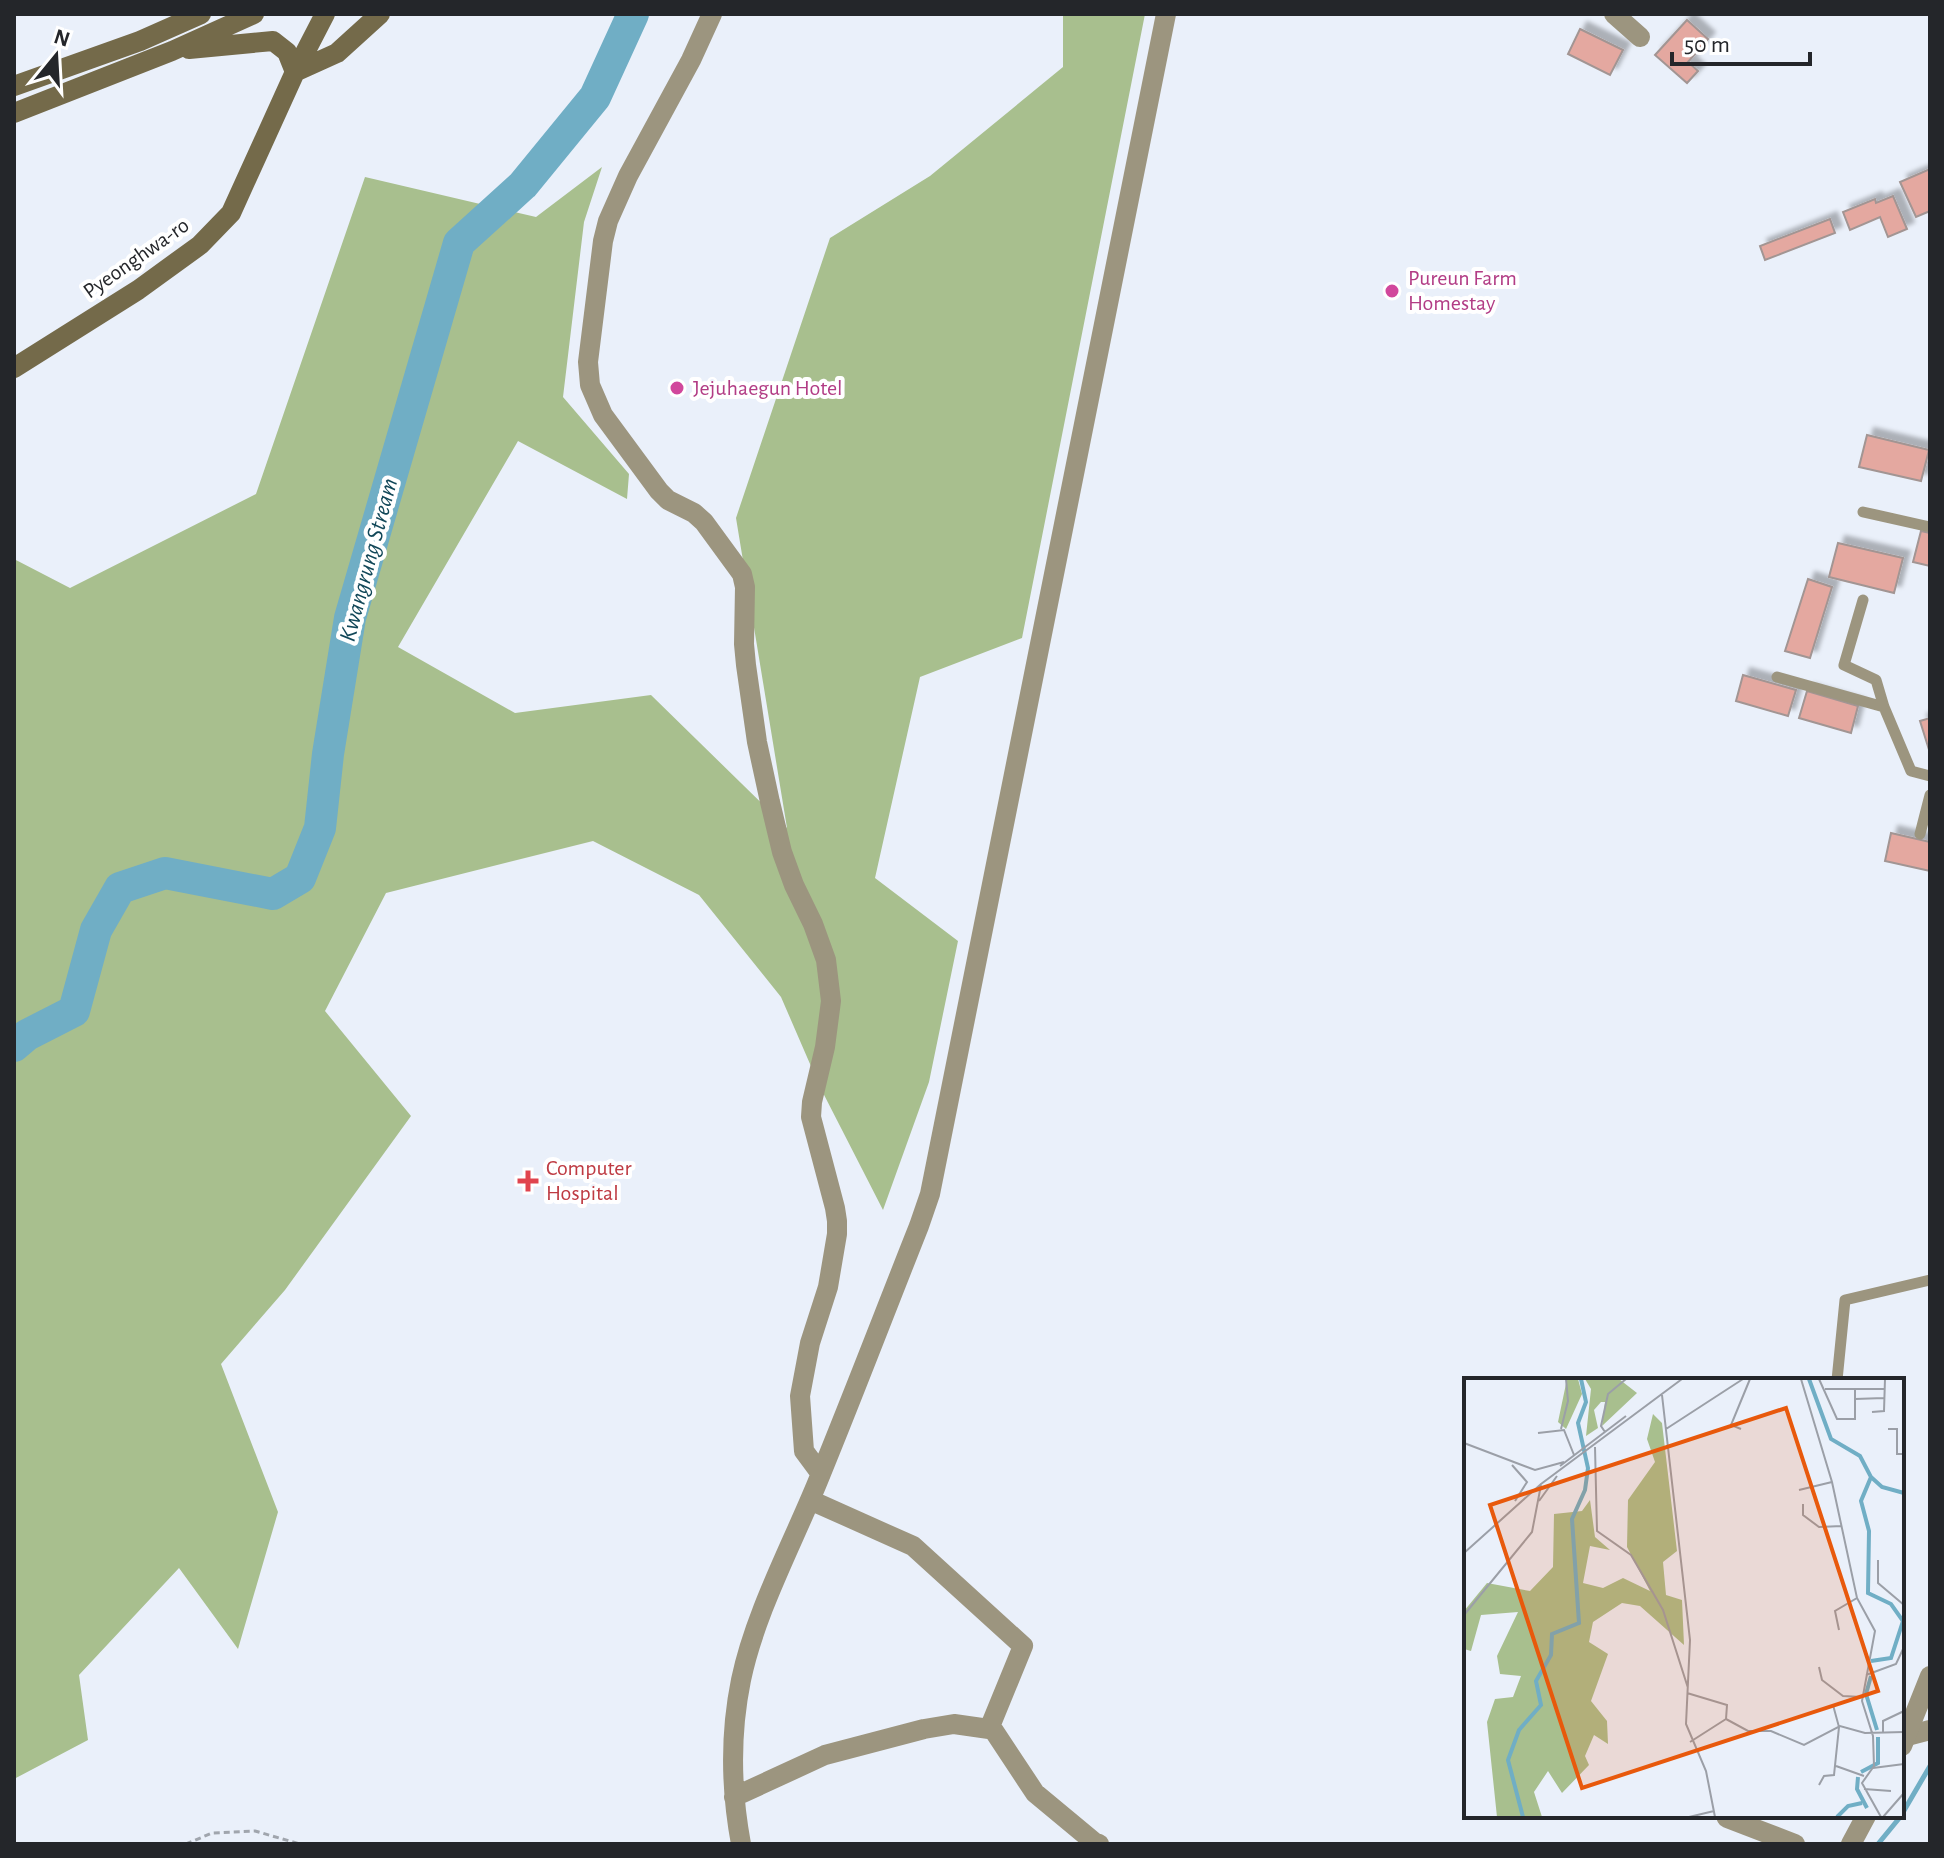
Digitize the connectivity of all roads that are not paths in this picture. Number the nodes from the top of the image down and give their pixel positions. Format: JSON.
{"nodes":[{"id":1,"x":178,"y":14,"type":"edge"},
{"id":2,"x":201,"y":14,"type":"edge"},
{"id":3,"x":254,"y":14,"type":"edge"},
{"id":4,"x":325,"y":14,"type":"edge"},
{"id":5,"x":380,"y":14,"type":"edge"},
{"id":6,"x":712,"y":14,"type":"edge"},
{"id":7,"x":1166,"y":14,"type":"edge"},
{"id":8,"x":1614,"y":14,"type":"edge"},
{"id":9,"x":1640,"y":37,"type":"dead end"},
{"id":10,"x":140,"y":41,"type":"junction"},
{"id":11,"x":172,"y":51,"type":"junction"},
{"id":12,"x":295,"y":72,"type":"junction"},
{"id":13,"x":14,"y":86,"type":"edge"},
{"id":14,"x":14,"y":113,"type":"edge"},
{"id":15,"x":14,"y":368,"type":"edge"},
{"id":16,"x":1863,"y":512,"type":"dead end"},
{"id":17,"x":1930,"y":527,"type":"edge"},
{"id":18,"x":1863,"y":600,"type":"dead end"},
{"id":19,"x":1777,"y":677,"type":"dead end"},
{"id":20,"x":1884,"y":707,"type":"junction"},
{"id":21,"x":1930,"y":776,"type":"edge"},
{"id":22,"x":1930,"y":795,"type":"edge"},
{"id":23,"x":1920,"y":834,"type":"dead end"},
{"id":24,"x":1930,"y":1280,"type":"edge"},
{"id":25,"x":1837,"y":1378,"type":"edge"},
{"id":26,"x":821,"y":1474,"type":"junction"},
{"id":27,"x":810,"y":1500,"type":"junction"},
{"id":28,"x":1930,"y":1676,"type":"edge"},
{"id":29,"x":989,"y":1729,"type":"junction"},
{"id":30,"x":1915,"y":1736,"type":"edge"},
{"id":31,"x":734,"y":1797,"type":"junction"},
{"id":32,"x":1727,"y":1818,"type":"edge"},
{"id":33,"x":1865,"y":1818,"type":"edge"},
{"id":34,"x":741,"y":1844,"type":"edge"},
{"id":35,"x":1099,"y":1844,"type":"edge"},
{"id":36,"x":1795,"y":1844,"type":"edge"},
{"id":37,"x":1851,"y":1844,"type":"edge"}],
"edges":[{"from":1,"to":10,"type":"main road"},
{"from":2,"to":10,"type":"main road"},
{"from":3,"to":11,"type":"main road"},
{"from":4,"to":12,"type":"main road","name":"Pyeonghwa-ro"},
{"from":5,"to":12,"type":"main road"},
{"from":6,"to":26,"type":"street"},
{"from":7,"to":26,"type":"street"},
{"from":8,"to":9,"type":"street"},
{"from":10,"to":13,"type":"main road"},
{"from":11,"to":12,"type":"main road"},
{"from":11,"to":14,"type":"main road"},
{"from":12,"to":15,"type":"main road","name":"Pyeonghwa-ro"},
{"from":16,"to":17,"type":"lane"},
{"from":18,"to":20,"type":"lane"},
{"from":19,"to":20,"type":"lane"},
{"from":20,"to":21,"type":"lane"},
{"from":22,"to":23,"type":"lane"},
{"from":24,"to":25,"type":"lane"},
{"from":26,"to":27,"type":"street"},
{"from":27,"to":29,"type":"street"},
{"from":27,"to":31,"type":"street"},
{"from":28,"to":30,"type":"street"},
{"from":29,"to":31,"type":"street"},
{"from":29,"to":35,"type":"street"},
{"from":31,"to":34,"type":"street"},
{"from":32,"to":36,"type":"street"},
{"from":33,"to":37,"type":"street"}]}
